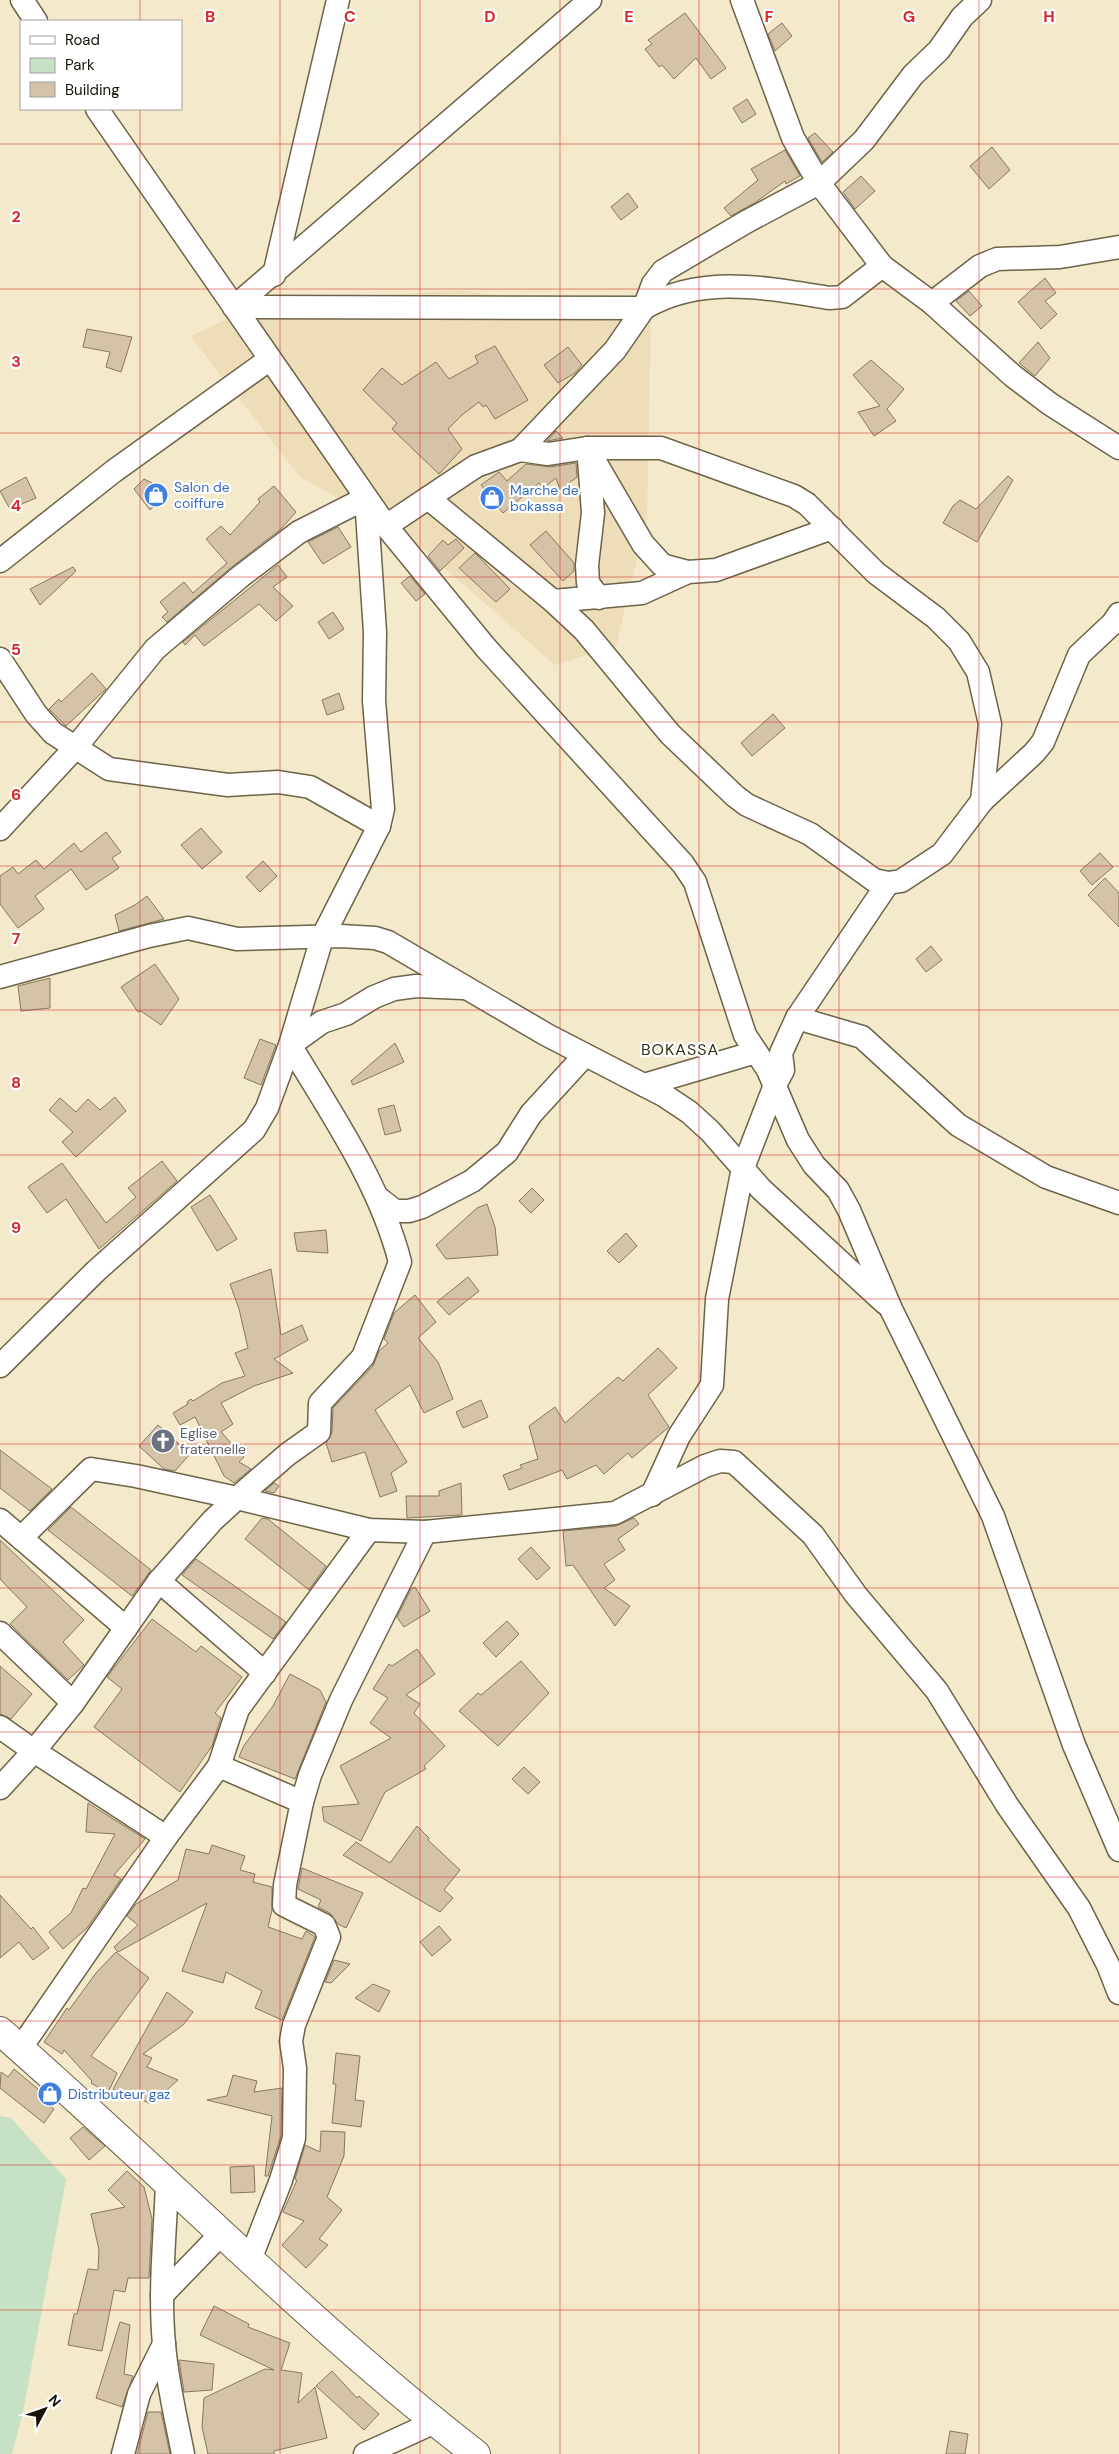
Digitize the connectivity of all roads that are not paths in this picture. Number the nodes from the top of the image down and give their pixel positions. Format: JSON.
{"nodes":[{"id":1,"x":22,"y":0,"type":"edge"},
{"id":2,"x":338,"y":0,"type":"edge"},
{"id":3,"x":590,"y":0,"type":"edge"},
{"id":4,"x":742,"y":0,"type":"edge"},
{"id":5,"x":980,"y":0,"type":"edge"},
{"id":6,"x":35,"y":20,"type":"edge"},
{"id":7,"x":98,"y":110,"type":"edge"},
{"id":8,"x":819,"y":183,"type":"junction"},
{"id":9,"x":1119,"y":247,"type":"edge"},
{"id":10,"x":882,"y":266,"type":"junction"},
{"id":11,"x":275,"y":271,"type":"junction"},
{"id":12,"x":932,"y":303,"type":"junction"},
{"id":13,"x":234,"y":307,"type":"junction"},
{"id":14,"x":267,"y":307,"type":"junction"},
{"id":15,"x":644,"y":308,"type":"junction"},
{"id":16,"x":264,"y":351,"type":"junction"},
{"id":17,"x":587,"y":448,"type":"junction"},
{"id":18,"x":1119,"y":448,"type":"edge"},
{"id":19,"x":520,"y":450,"type":"junction"},
{"id":20,"x":366,"y":498,"type":"junction"},
{"id":21,"x":428,"y":498,"type":"junction"},
{"id":22,"x":386,"y":526,"type":"junction"},
{"id":23,"x":832,"y":528,"type":"junction"},
{"id":24,"x":0,"y":561,"type":"edge"},
{"id":25,"x":688,"y":572,"type":"junction"},
{"id":26,"x":599,"y":598,"type":"junction"},
{"id":27,"x":552,"y":601,"type":"junction"},
{"id":28,"x":1119,"y":614,"type":"edge"},
{"id":29,"x":0,"y":659,"type":"edge"},
{"id":30,"x":75,"y":748,"type":"junction"},
{"id":31,"x":982,"y":801,"type":"junction"},
{"id":32,"x":379,"y":826,"type":"junction"},
{"id":33,"x":0,"y":829,"type":"edge"},
{"id":34,"x":888,"y":883,"type":"junction"},
{"id":35,"x":322,"y":938,"type":"junction"},
{"id":36,"x":0,"y":977,"type":"edge"},
{"id":37,"x":466,"y":988,"type":"junction"},
{"id":38,"x":797,"y":1018,"type":"junction"},
{"id":39,"x":290,"y":1045,"type":"junction"},
{"id":40,"x":756,"y":1052,"type":"junction"},
{"id":41,"x":584,"y":1055,"type":"junction"},
{"id":42,"x":644,"y":1085,"type":"junction"},
{"id":43,"x":775,"y":1085,"type":"junction"},
{"id":44,"x":743,"y":1168,"type":"junction"},
{"id":45,"x":377,"y":1197,"type":"junction"},
{"id":46,"x":1119,"y":1203,"type":"edge"},
{"id":47,"x":422,"y":1207,"type":"junction"},
{"id":48,"x":398,"y":1248,"type":"junction"},
{"id":49,"x":891,"y":1309,"type":"junction"},
{"id":50,"x":0,"y":1366,"type":"edge"},
{"id":51,"x":652,"y":1494,"type":"junction"},
{"id":52,"x":237,"y":1498,"type":"junction"},
{"id":53,"x":0,"y":1520,"type":"edge"},
{"id":54,"x":370,"y":1530,"type":"junction"},
{"id":55,"x":424,"y":1532,"type":"junction"},
{"id":56,"x":21,"y":1538,"type":"junction"},
{"id":57,"x":159,"y":1581,"type":"junction"},
{"id":58,"x":126,"y":1628,"type":"junction"},
{"id":59,"x":0,"y":1633,"type":"edge"},
{"id":60,"x":265,"y":1673,"type":"junction"},
{"id":61,"x":73,"y":1702,"type":"junction"},
{"id":62,"x":0,"y":1727,"type":"edge"},
{"id":63,"x":34,"y":1751,"type":"junction"},
{"id":64,"x":219,"y":1766,"type":"junction"},
{"id":65,"x":0,"y":1788,"type":"edge"},
{"id":66,"x":302,"y":1802,"type":"junction"},
{"id":67,"x":166,"y":1837,"type":"junction"},
{"id":68,"x":1119,"y":1850,"type":"edge"},
{"id":69,"x":1119,"y":1993,"type":"edge"},
{"id":70,"x":0,"y":2031,"type":"edge"},
{"id":71,"x":20,"y":2049,"type":"junction"},
{"id":72,"x":167,"y":2183,"type":"junction"},
{"id":73,"x":221,"y":2234,"type":"junction"},
{"id":74,"x":250,"y":2260,"type":"junction"},
{"id":75,"x":162,"y":2295,"type":"junction"},
{"id":76,"x":164,"y":2344,"type":"junction"},
{"id":77,"x":435,"y":2422,"type":"junction"},
{"id":78,"x":123,"y":2454,"type":"edge"},
{"id":79,"x":183,"y":2454,"type":"edge"},
{"id":80,"x":365,"y":2454,"type":"edge"},
{"id":81,"x":476,"y":2454,"type":"edge"}],
"edges":[{"from":1,"to":6,"type":"street"},
{"from":2,"to":11,"type":"street"},
{"from":3,"to":11,"type":"street"},
{"from":4,"to":8,"type":"street"},
{"from":5,"to":8,"type":"street"},
{"from":7,"to":13,"type":"street"},
{"from":8,"to":10,"type":"street"},
{"from":8,"to":15,"type":"street"},
{"from":9,"to":12,"type":"street"},
{"from":10,"to":12,"type":"street"},
{"from":10,"to":15,"type":"street"},
{"from":11,"to":13,"type":"street"},
{"from":11,"to":14,"type":"street"},
{"from":12,"to":18,"type":"street"},
{"from":13,"to":14,"type":"street"},
{"from":13,"to":16,"type":"street"},
{"from":14,"to":15,"type":"street"},
{"from":14,"to":16,"type":"street"},
{"from":15,"to":19,"type":"street"},
{"from":16,"to":20,"type":"street"},
{"from":16,"to":24,"type":"street"},
{"from":17,"to":19,"type":"street"},
{"from":17,"to":23,"type":"street"},
{"from":17,"to":25,"type":"street"},
{"from":17,"to":26,"type":"street"},
{"from":19,"to":21,"type":"street"},
{"from":20,"to":22,"type":"street"},
{"from":20,"to":30,"type":"street"},
{"from":20,"to":32,"type":"street"},
{"from":21,"to":22,"type":"street"},
{"from":21,"to":27,"type":"street"},
{"from":22,"to":40,"type":"street"},
{"from":23,"to":25,"type":"street"},
{"from":23,"to":31,"type":"street"},
{"from":25,"to":26,"type":"street"},
{"from":26,"to":27,"type":"street"},
{"from":27,"to":34,"type":"street"},
{"from":28,"to":31,"type":"street"},
{"from":29,"to":30,"type":"street"},
{"from":30,"to":32,"type":"street"},
{"from":30,"to":33,"type":"street"},
{"from":31,"to":34,"type":"street"},
{"from":32,"to":35,"type":"street"},
{"from":34,"to":38,"type":"street"},
{"from":35,"to":36,"type":"street"},
{"from":35,"to":37,"type":"street"},
{"from":35,"to":39,"type":"street"},
{"from":37,"to":39,"type":"street"},
{"from":37,"to":41,"type":"street"},
{"from":38,"to":43,"type":"street"},
{"from":38,"to":46,"type":"street"},
{"from":39,"to":45,"type":"street"},
{"from":39,"to":50,"type":"street"},
{"from":40,"to":42,"type":"street"},
{"from":40,"to":43,"type":"street"},
{"from":41,"to":42,"type":"street"},
{"from":41,"to":47,"type":"street"},
{"from":42,"to":44,"type":"street"},
{"from":43,"to":44,"type":"street"},
{"from":43,"to":49,"type":"street"},
{"from":44,"to":49,"type":"street"},
{"from":44,"to":51,"type":"street"},
{"from":45,"to":47,"type":"street"},
{"from":45,"to":48,"type":"street"},
{"from":47,"to":48,"type":"street"},
{"from":48,"to":52,"type":"street"},
{"from":49,"to":68,"type":"street"},
{"from":51,"to":55,"type":"street"},
{"from":51,"to":69,"type":"street"},
{"from":52,"to":54,"type":"street"},
{"from":52,"to":56,"type":"street"},
{"from":52,"to":57,"type":"street"},
{"from":53,"to":56,"type":"street"},
{"from":54,"to":55,"type":"street"},
{"from":54,"to":60,"type":"street"},
{"from":55,"to":66,"type":"street"},
{"from":56,"to":58,"type":"street"},
{"from":57,"to":58,"type":"street"},
{"from":57,"to":60,"type":"street"},
{"from":58,"to":61,"type":"street"},
{"from":59,"to":61,"type":"street"},
{"from":60,"to":64,"type":"street"},
{"from":61,"to":63,"type":"street"},
{"from":62,"to":63,"type":"street"},
{"from":63,"to":65,"type":"street"},
{"from":63,"to":67,"type":"street"},
{"from":64,"to":66,"type":"street"},
{"from":64,"to":67,"type":"street"},
{"from":66,"to":74,"type":"street"},
{"from":67,"to":71,"type":"street"},
{"from":70,"to":71,"type":"main road"},
{"from":71,"to":72,"type":"main road"},
{"from":72,"to":73,"type":"main road"},
{"from":72,"to":75,"type":"street"},
{"from":73,"to":74,"type":"main road"},
{"from":73,"to":75,"type":"street"},
{"from":74,"to":77,"type":"main road"},
{"from":75,"to":76,"type":"street"},
{"from":76,"to":78,"type":"street"},
{"from":76,"to":79,"type":"street"},
{"from":77,"to":80,"type":"street"},
{"from":77,"to":81,"type":"main road"}]}
